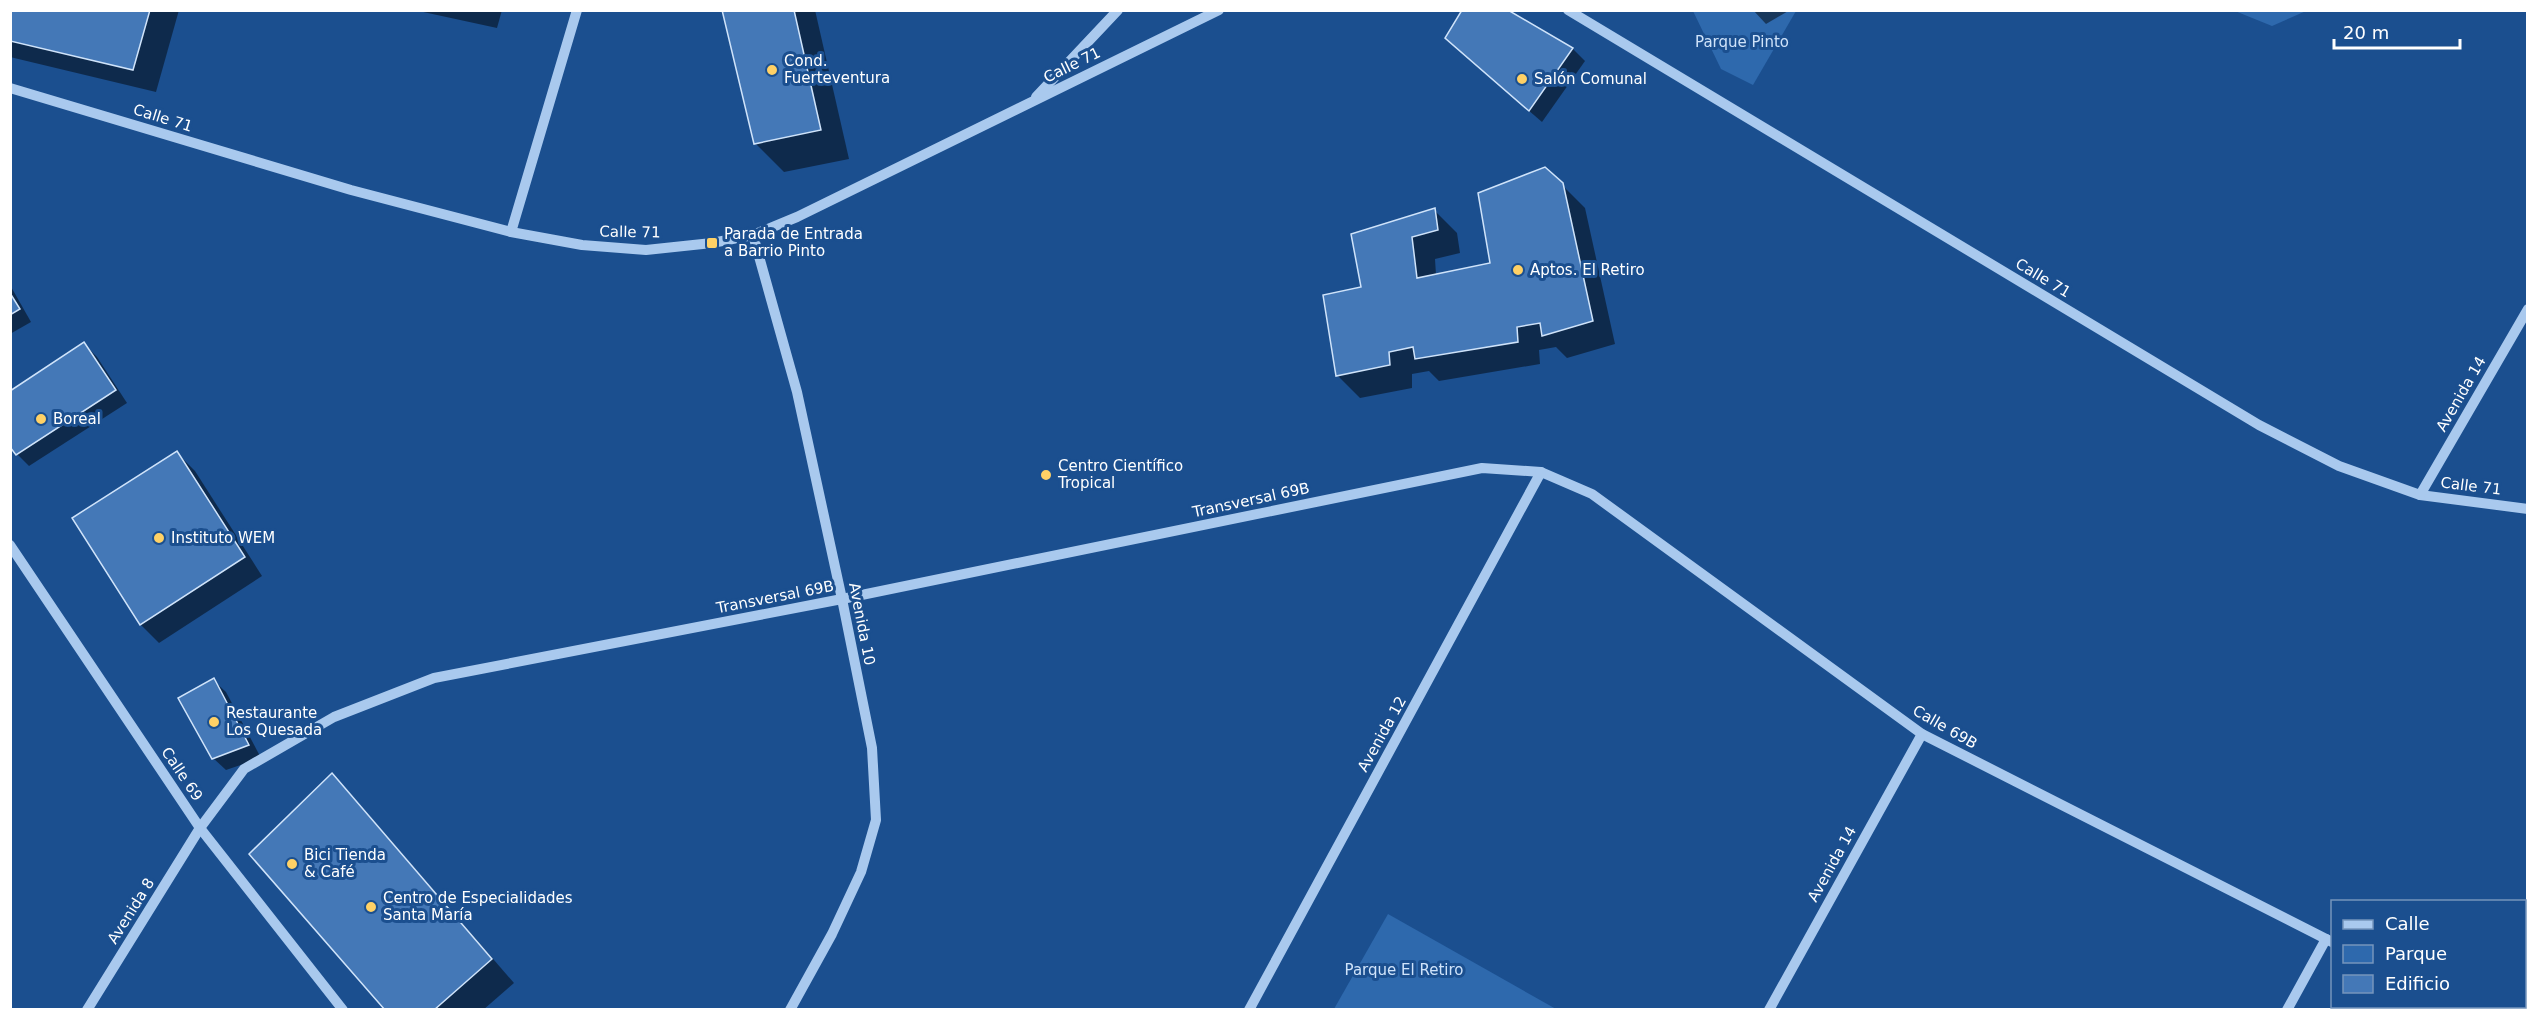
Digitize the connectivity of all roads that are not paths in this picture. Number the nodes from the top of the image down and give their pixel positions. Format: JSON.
{"nodes":[{"id":1,"x":577,"y":10,"type":"edge"},
{"id":2,"x":1118,"y":10,"type":"edge"},
{"id":3,"x":1219,"y":10,"type":"edge"},
{"id":4,"x":1568,"y":10,"type":"edge"},
{"id":5,"x":10,"y":88,"type":"edge"},
{"id":6,"x":1031,"y":101,"type":"junction"},
{"id":7,"x":511,"y":231,"type":"junction"},
{"id":8,"x":753,"y":235,"type":"junction"},
{"id":9,"x":2528,"y":309,"type":"edge"},
{"id":10,"x":1541,"y":472,"type":"junction"},
{"id":11,"x":2420,"y":495,"type":"junction"},
{"id":12,"x":2528,"y":509,"type":"edge"},
{"id":13,"x":10,"y":545,"type":"edge"},
{"id":14,"x":842,"y":599,"type":"junction"},
{"id":15,"x":1922,"y":734,"type":"junction"},
{"id":16,"x":201,"y":828,"type":"junction"},
{"id":17,"x":2329,"y":941,"type":"edge"},
{"id":18,"x":87,"y":1010,"type":"edge"},
{"id":19,"x":343,"y":1010,"type":"edge"},
{"id":20,"x":790,"y":1010,"type":"edge"},
{"id":21,"x":1249,"y":1010,"type":"edge"},
{"id":22,"x":1769,"y":1010,"type":"edge"},
{"id":23,"x":2287,"y":1010,"type":"edge"}],
"edges":[{"from":1,"to":7,"type":"street"},
{"from":2,"to":6,"type":"street"},
{"from":3,"to":6,"type":"street","name":"Calle 71"},
{"from":4,"to":11,"type":"street","name":"Calle 71"},
{"from":5,"to":7,"type":"street","name":"Calle 71"},
{"from":6,"to":8,"type":"street","name":"Calle 71"},
{"from":7,"to":8,"type":"street","name":"Calle 71"},
{"from":8,"to":14,"type":"street","name":"Avenida 10"},
{"from":9,"to":11,"type":"street","name":"Avenida 14"},
{"from":10,"to":14,"type":"street","name":"Transversal 69B"},
{"from":10,"to":15,"type":"street","name":"Calle 69B"},
{"from":10,"to":21,"type":"street","name":"Avenida 12"},
{"from":11,"to":12,"type":"street","name":"Calle 71"},
{"from":13,"to":16,"type":"street","name":"Calle 69"},
{"from":14,"to":16,"type":"street","name":"Transversal 69B"},
{"from":14,"to":20,"type":"street","name":"Avenida 10"},
{"from":15,"to":17,"type":"street","name":"Calle 69B"},
{"from":15,"to":22,"type":"street","name":"Avenida 14"},
{"from":16,"to":18,"type":"street","name":"Avenida 8"},
{"from":16,"to":19,"type":"street","name":"Calle 69"},
{"from":17,"to":23,"type":"street"}]}
